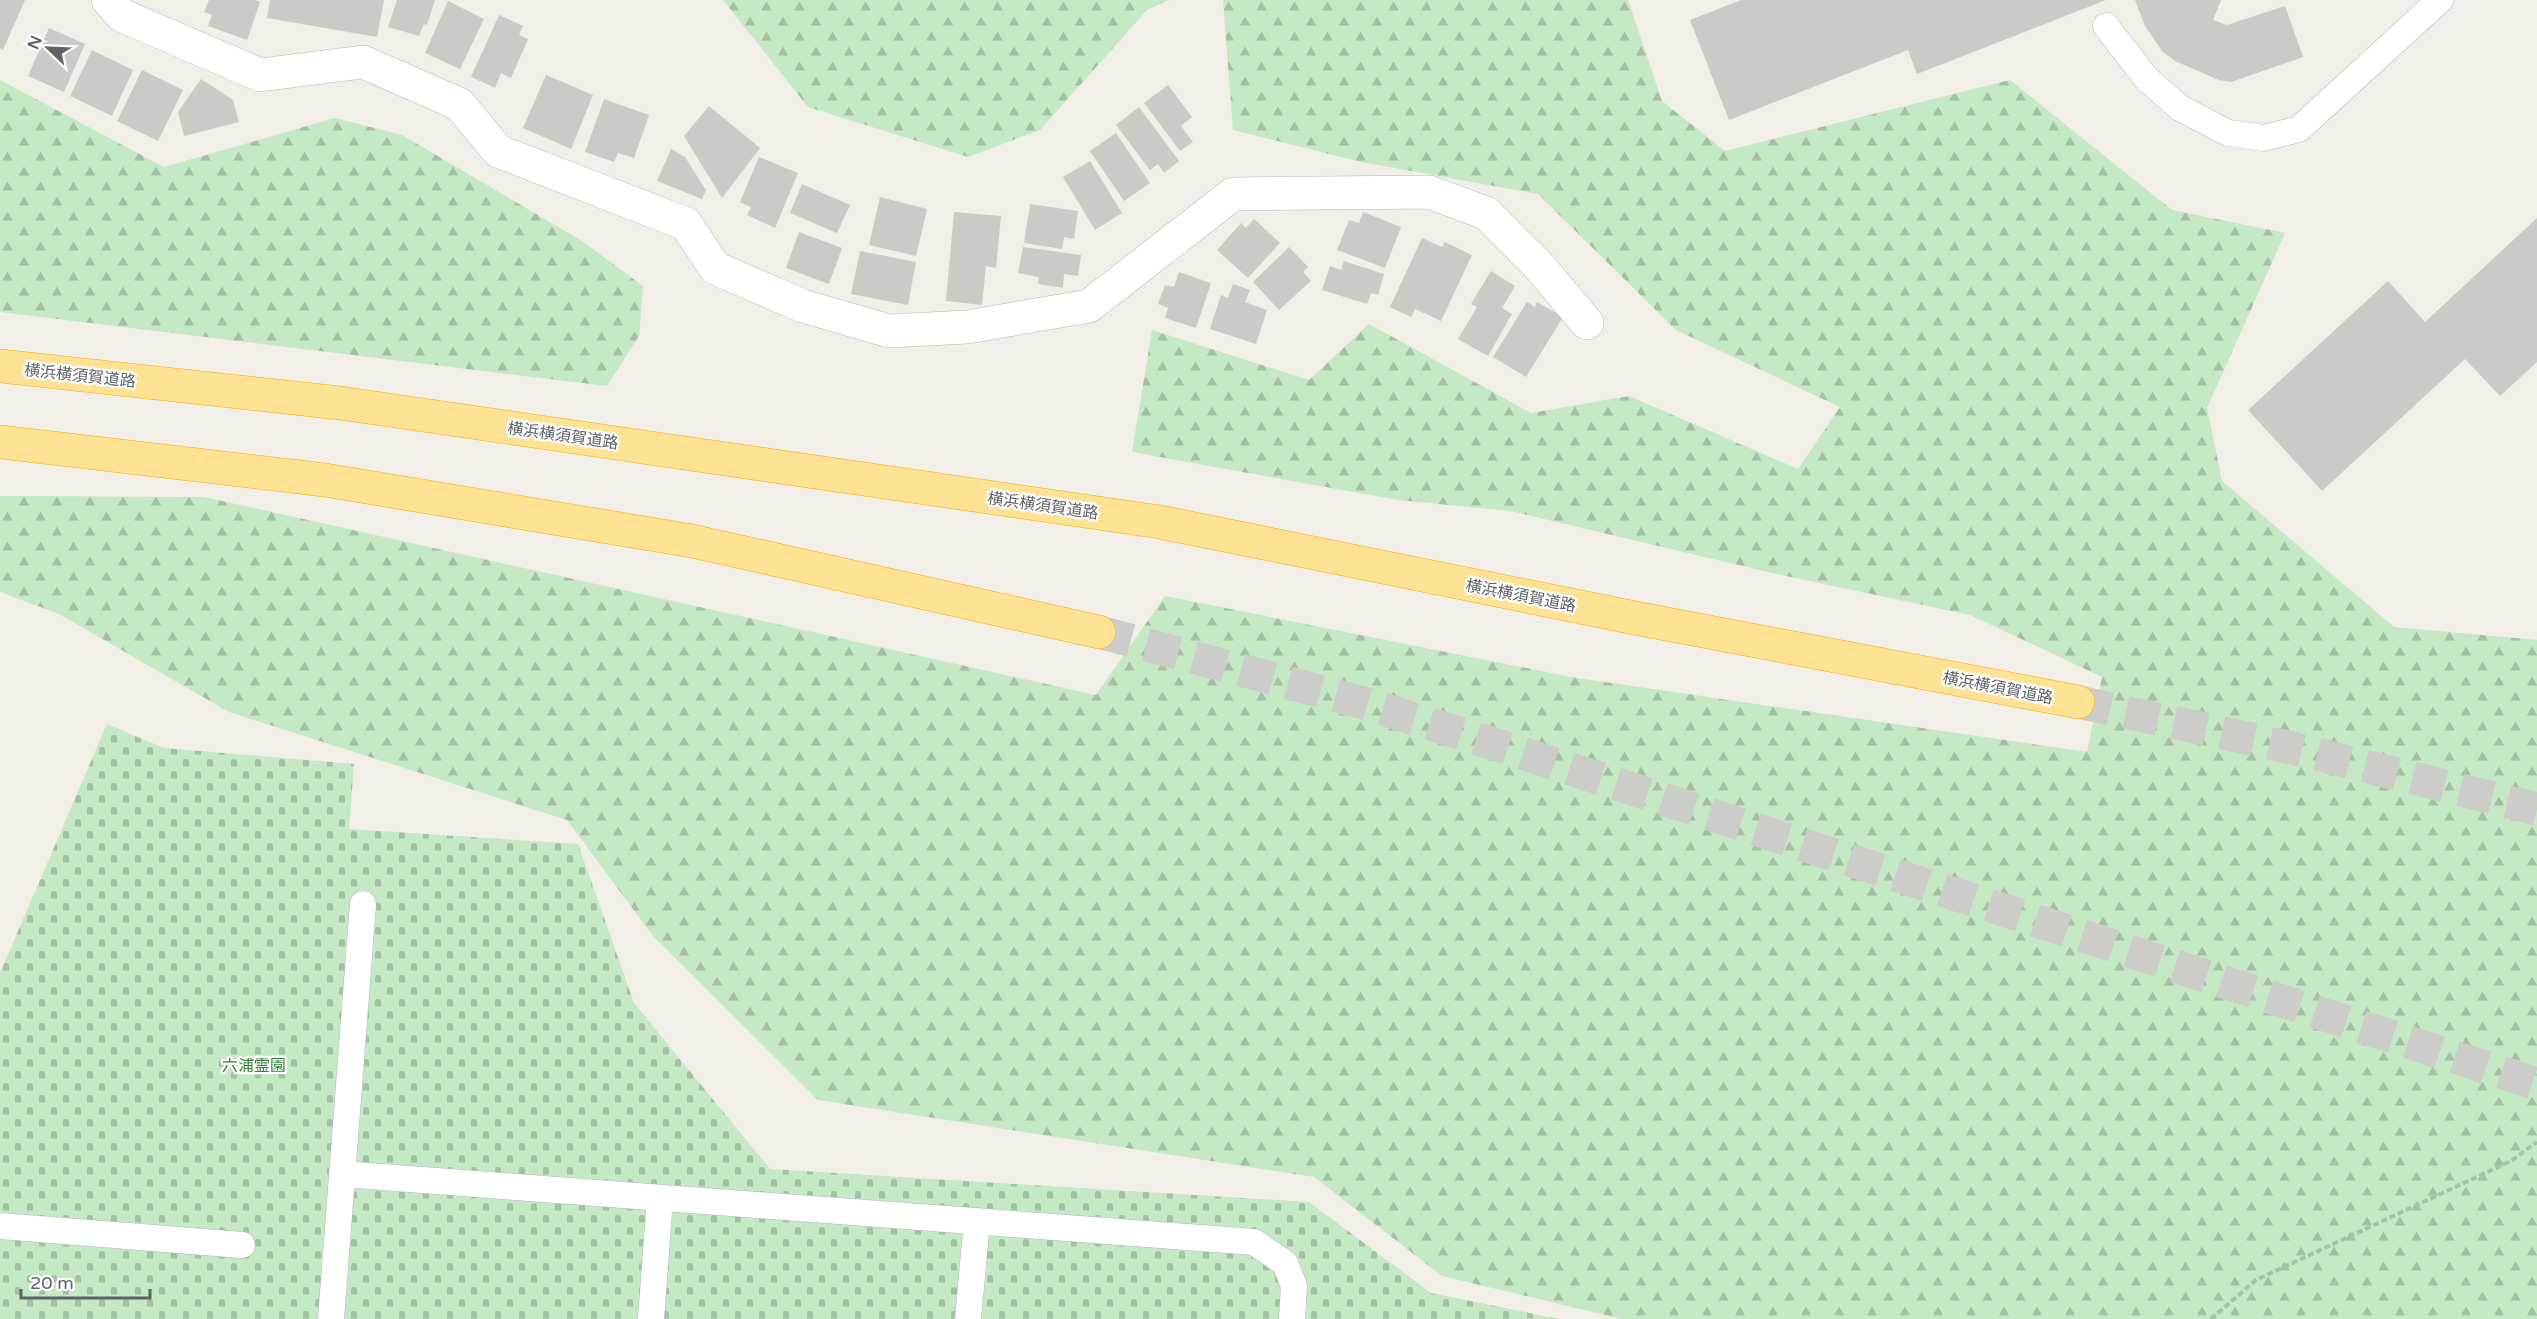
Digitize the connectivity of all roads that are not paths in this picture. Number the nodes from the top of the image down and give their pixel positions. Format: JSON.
{"nodes":[{"id":1,"x":108,"y":0,"type":"edge"},
{"id":2,"x":2440,"y":0,"type":"edge"},
{"id":3,"x":2106,"y":26,"type":"dead end"},
{"id":4,"x":1587,"y":323,"type":"dead end"},
{"id":5,"x":0,"y":366,"type":"edge"},
{"id":6,"x":0,"y":442,"type":"edge"},
{"id":7,"x":1099,"y":632,"type":"tunnel mouth"},
{"id":8,"x":2078,"y":702,"type":"tunnel mouth"},
{"id":9,"x":363,"y":904,"type":"dead end"},
{"id":10,"x":342,"y":1174,"type":"junction"},
{"id":11,"x":660,"y":1198,"type":"junction"},
{"id":12,"x":977,"y":1221,"type":"junction"},
{"id":13,"x":0,"y":1226,"type":"edge"},
{"id":14,"x":242,"y":1245,"type":"dead end"},
{"id":15,"x":331,"y":1319,"type":"edge"},
{"id":16,"x":651,"y":1319,"type":"edge"},
{"id":17,"x":968,"y":1319,"type":"edge"},
{"id":18,"x":1292,"y":1319,"type":"edge"}],
"edges":[{"from":1,"to":4,"type":"street"},
{"from":2,"to":3,"type":"lane"},
{"from":5,"to":8,"type":"highway","name":"横浜横須賀道路"},
{"from":6,"to":7,"type":"highway"},
{"from":9,"to":10,"type":"lane"},
{"from":10,"to":11,"type":"lane"},
{"from":10,"to":15,"type":"lane"},
{"from":11,"to":12,"type":"lane"},
{"from":11,"to":16,"type":"lane"},
{"from":12,"to":17,"type":"lane"},
{"from":12,"to":18,"type":"lane"},
{"from":13,"to":14,"type":"lane"}]}
